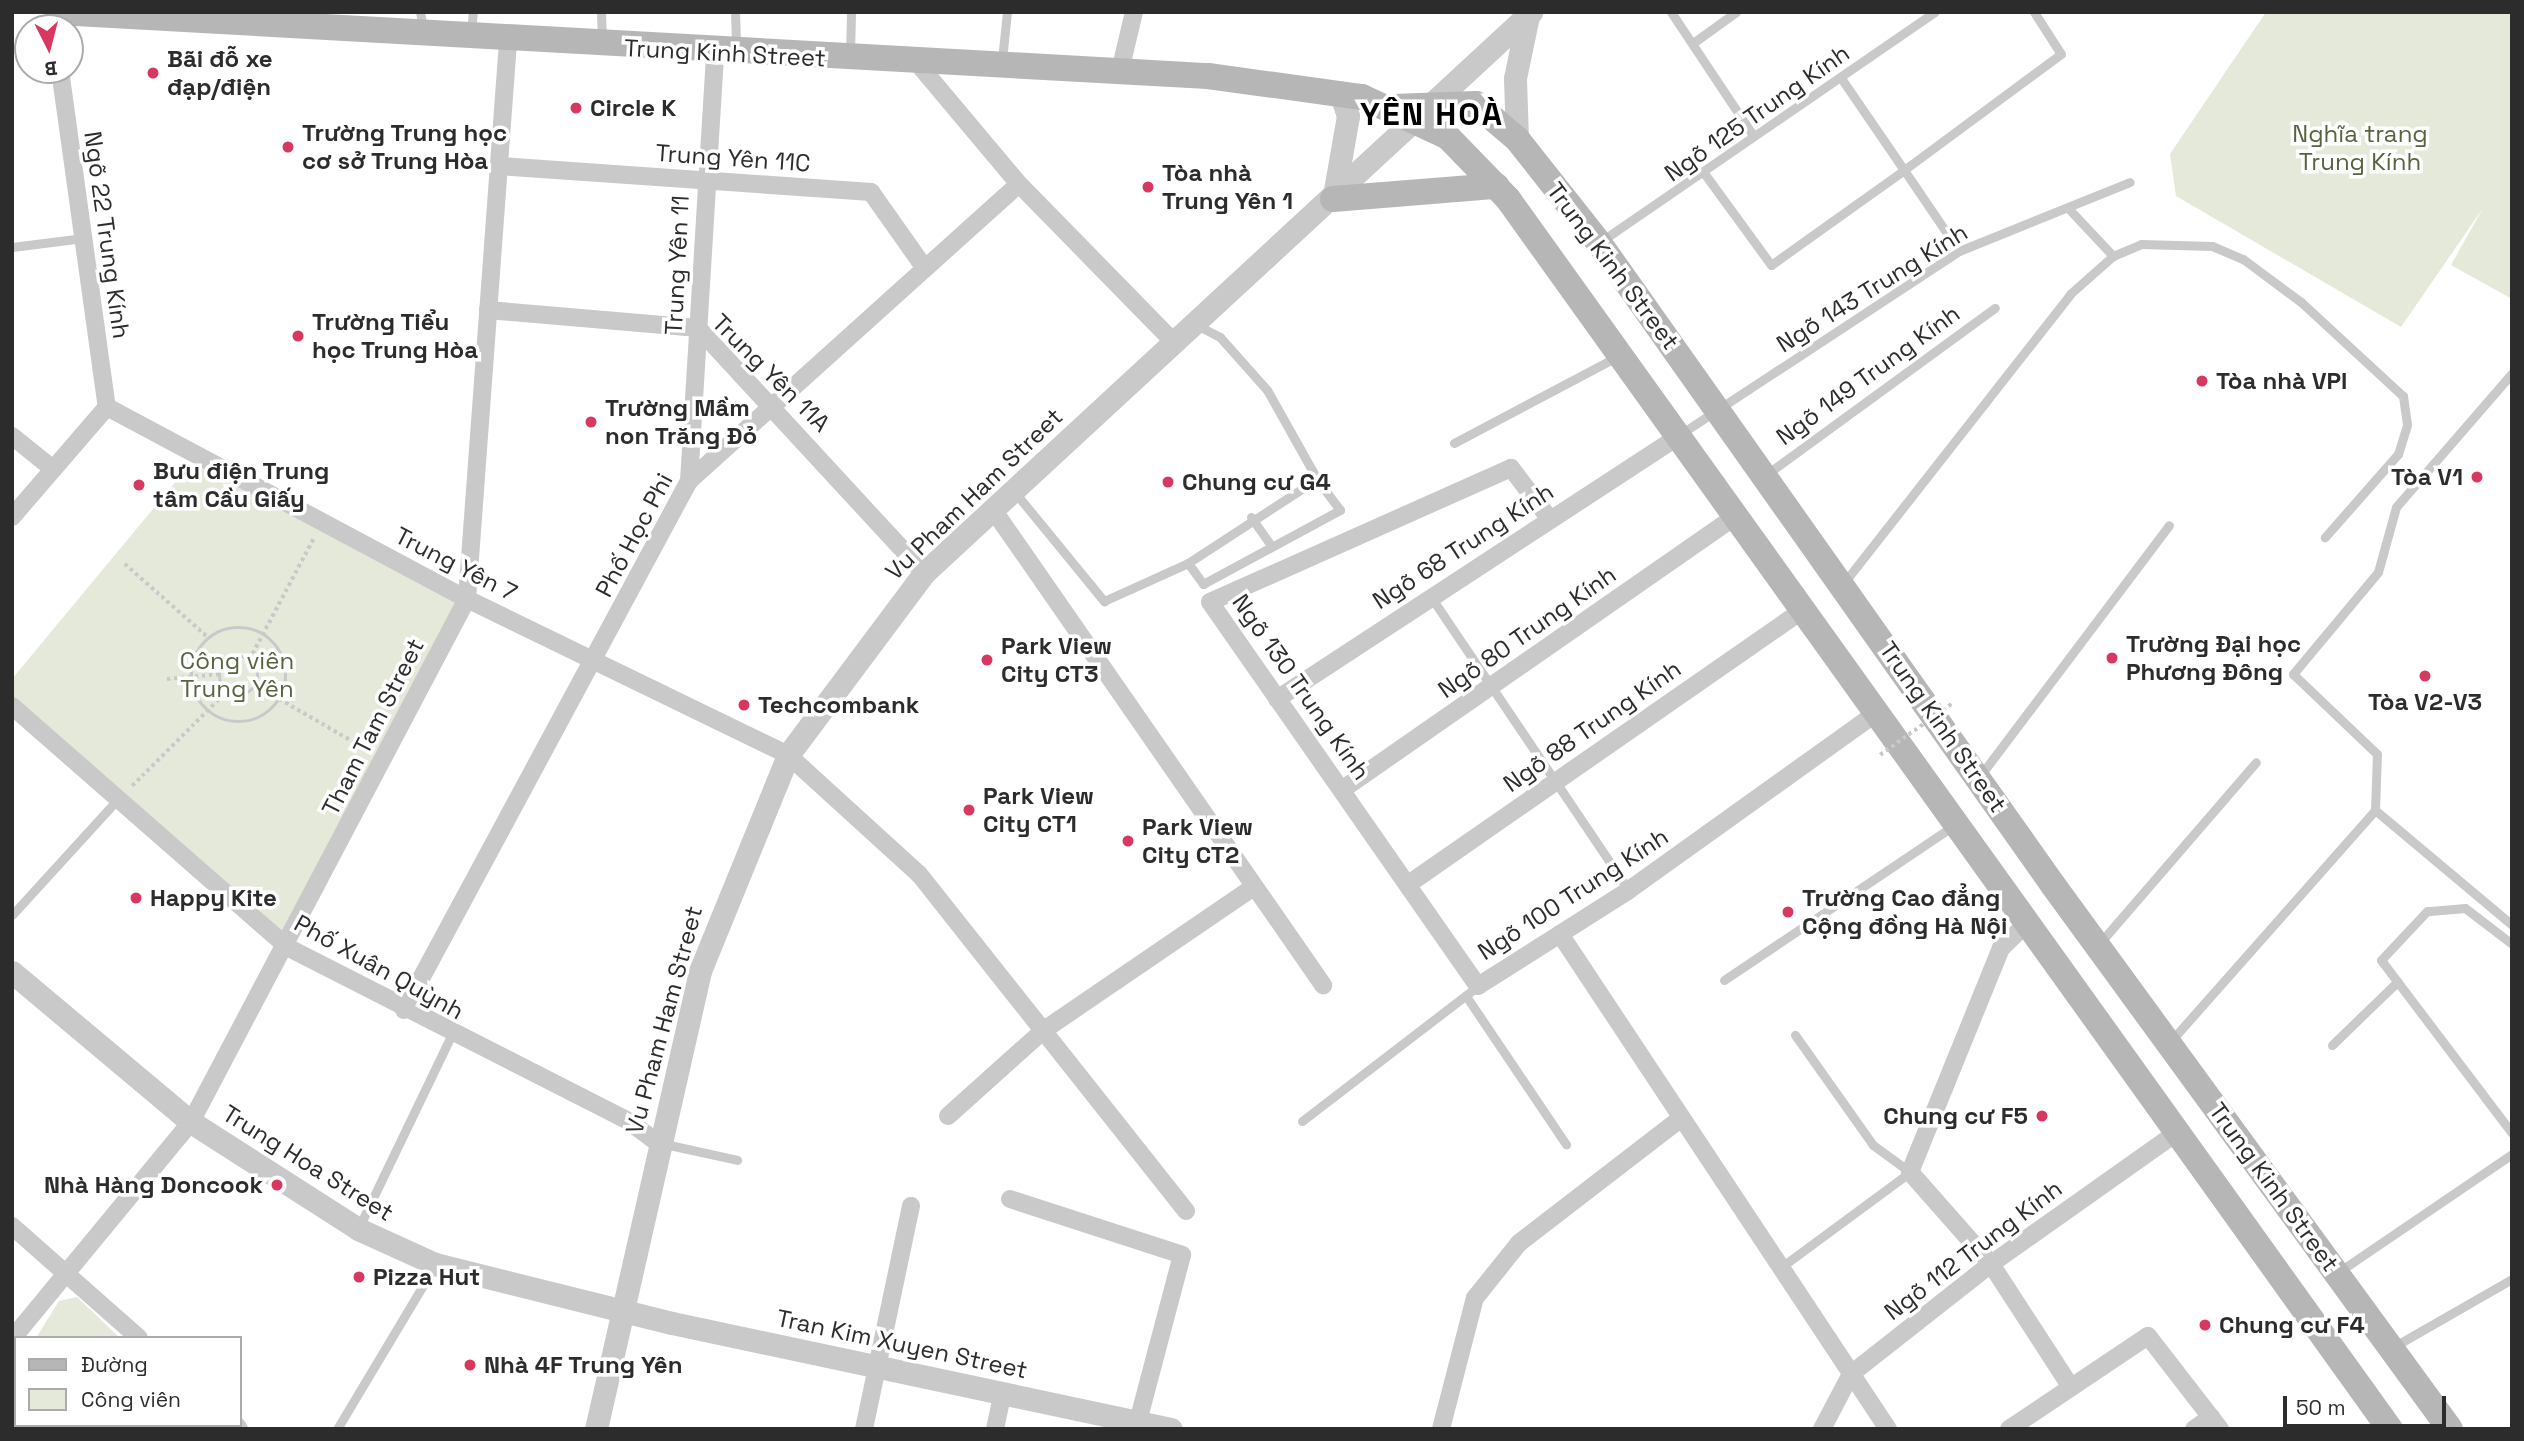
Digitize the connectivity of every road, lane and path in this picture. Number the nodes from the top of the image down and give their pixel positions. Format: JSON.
{"nodes":[{"id":1,"x":58,"y":12,"type":"edge"},
{"id":2,"x":473,"y":12,"type":"edge"},
{"id":3,"x":601,"y":12,"type":"edge"},
{"id":4,"x":735,"y":12,"type":"edge"},
{"id":5,"x":851,"y":12,"type":"edge"},
{"id":6,"x":1007,"y":12,"type":"edge"},
{"id":7,"x":1134,"y":12,"type":"edge"},
{"id":8,"x":1671,"y":12,"type":"edge"},
{"id":9,"x":1736,"y":12,"type":"edge"},
{"id":10,"x":1935,"y":12,"type":"edge"},
{"id":11,"x":2034,"y":12,"type":"edge"},
{"id":12,"x":1529,"y":14,"type":"edge"},
{"id":13,"x":422,"y":24,"type":"edge"},
{"id":14,"x":471,"y":39,"type":"junction"},
{"id":15,"x":508,"y":42,"type":"junction"},
{"id":16,"x":1693,"y":43,"type":"junction"},
{"id":17,"x":603,"y":47,"type":"junction"},
{"id":18,"x":725,"y":52,"type":"junction"},
{"id":19,"x":850,"y":60,"type":"junction"},
{"id":20,"x":1002,"y":62,"type":"junction"},
{"id":21,"x":919,"y":65,"type":"junction"},
{"id":22,"x":1120,"y":71,"type":"junction"},
{"id":23,"x":1841,"y":78,"type":"junction"},
{"id":24,"x":62,"y":84,"type":"edge"},
{"id":25,"x":1340,"y":92,"type":"junction"},
{"id":26,"x":1425,"y":112,"type":"junction"},
{"id":27,"x":1752,"y":134,"type":"junction"},
{"id":28,"x":1517,"y":139,"type":"junction"},
{"id":29,"x":499,"y":166,"type":"junction"},
{"id":30,"x":1904,"y":170,"type":"junction"},
{"id":31,"x":1704,"y":173,"type":"junction"},
{"id":32,"x":707,"y":180,"type":"junction"},
{"id":33,"x":2130,"y":182,"type":"dead end"},
{"id":34,"x":1019,"y":184,"type":"junction"},
{"id":35,"x":1496,"y":186,"type":"junction"},
{"id":36,"x":1334,"y":199,"type":"junction"},
{"id":37,"x":2068,"y":208,"type":"junction"},
{"id":38,"x":83,"y":238,"type":"junction"},
{"id":39,"x":1599,"y":243,"type":"junction"},
{"id":40,"x":12,"y":247,"type":"edge"},
{"id":41,"x":1959,"y":251,"type":"junction"},
{"id":42,"x":2113,"y":256,"type":"junction"},
{"id":43,"x":924,"y":268,"type":"junction"},
{"id":44,"x":1994,"y":308,"type":"dead end"},
{"id":45,"x":488,"y":310,"type":"junction"},
{"id":46,"x":1193,"y":323,"type":"junction"},
{"id":47,"x":698,"y":328,"type":"junction"},
{"id":48,"x":1173,"y":341,"type":"junction"},
{"id":49,"x":1619,"y":355,"type":"junction"},
{"id":50,"x":2512,"y":373,"type":"edge"},
{"id":51,"x":107,"y":407,"type":"junction"},
{"id":52,"x":774,"y":407,"type":"junction"},
{"id":53,"x":1718,"y":407,"type":"junction"},
{"id":54,"x":12,"y":436,"type":"edge"},
{"id":55,"x":1679,"y":436,"type":"junction"},
{"id":56,"x":1454,"y":443,"type":"dead end"},
{"id":57,"x":53,"y":469,"type":"junction"},
{"id":58,"x":1765,"y":475,"type":"junction"},
{"id":59,"x":1317,"y":479,"type":"junction"},
{"id":60,"x":689,"y":481,"type":"junction"},
{"id":61,"x":1012,"y":489,"type":"junction"},
{"id":62,"x":992,"y":508,"type":"junction"},
{"id":63,"x":1737,"y":515,"type":"junction"},
{"id":64,"x":12,"y":517,"type":"edge"},
{"id":65,"x":1251,"y":517,"type":"junction"},
{"id":66,"x":1549,"y":518,"type":"junction"},
{"id":67,"x":322,"y":522,"type":"junction"},
{"id":68,"x":2169,"y":525,"type":"dead end"},
{"id":69,"x":2325,"y":537,"type":"dead end"},
{"id":70,"x":1270,"y":544,"type":"junction"},
{"id":71,"x":1188,"y":563,"type":"junction"},
{"id":72,"x":125,"y":564,"type":"dead end"},
{"id":73,"x":924,"y":573,"type":"junction"},
{"id":74,"x":1203,"y":584,"type":"junction"},
{"id":75,"x":1843,"y":584,"type":"junction"},
{"id":76,"x":1431,"y":597,"type":"junction"},
{"id":77,"x":467,"y":598,"type":"junction"},
{"id":78,"x":1210,"y":602,"type":"junction"},
{"id":79,"x":1803,"y":610,"type":"junction"},
{"id":80,"x":262,"y":635,"type":"junction"},
{"id":81,"x":209,"y":639,"type":"junction"},
{"id":82,"x":249,"y":660,"type":"junction"},
{"id":83,"x":595,"y":662,"type":"junction"},
{"id":84,"x":220,"y":674,"type":"junction"},
{"id":85,"x":192,"y":677,"type":"junction"},
{"id":86,"x":167,"y":679,"type":"dead end"},
{"id":87,"x":256,"y":685,"type":"junction"},
{"id":88,"x":1490,"y":687,"type":"junction"},
{"id":89,"x":227,"y":691,"type":"junction"},
{"id":90,"x":280,"y":699,"type":"junction"},
{"id":91,"x":1277,"y":699,"type":"junction"},
{"id":92,"x":1954,"y":703,"type":"dead end"},
{"id":93,"x":12,"y":706,"type":"edge"},
{"id":94,"x":209,"y":711,"type":"junction"},
{"id":95,"x":1875,"y":714,"type":"junction"},
{"id":96,"x":788,"y":755,"type":"junction"},
{"id":97,"x":1881,"y":755,"type":"dead end"},
{"id":98,"x":384,"y":760,"type":"junction"},
{"id":99,"x":2256,"y":762,"type":"dead end"},
{"id":100,"x":1979,"y":777,"type":"junction"},
{"id":101,"x":1555,"y":782,"type":"junction"},
{"id":102,"x":1343,"y":789,"type":"junction"},
{"id":103,"x":117,"y":800,"type":"junction"},
{"id":104,"x":2375,"y":810,"type":"junction"},
{"id":105,"x":1953,"y":825,"type":"junction"},
{"id":106,"x":1410,"y":883,"type":"junction"},
{"id":107,"x":1252,"y":888,"type":"junction"},
{"id":108,"x":1629,"y":890,"type":"junction"},
{"id":109,"x":12,"y":915,"type":"edge"},
{"id":110,"x":2512,"y":925,"type":"edge"},
{"id":111,"x":2024,"y":926,"type":"junction"},
{"id":112,"x":1560,"y":934,"type":"junction"},
{"id":113,"x":2512,"y":944,"type":"edge"},
{"id":114,"x":2098,"y":946,"type":"junction"},
{"id":115,"x":287,"y":947,"type":"junction"},
{"id":116,"x":12,"y":972,"type":"edge"},
{"id":117,"x":1724,"y":980,"type":"dead end"},
{"id":118,"x":2397,"y":982,"type":"junction"},
{"id":119,"x":1323,"y":985,"type":"dead end"},
{"id":120,"x":1472,"y":991,"type":"junction"},
{"id":121,"x":404,"y":1010,"type":"junction"},
{"id":122,"x":1044,"y":1030,"type":"junction"},
{"id":123,"x":1795,"y":1035,"type":"dead end"},
{"id":124,"x":451,"y":1036,"type":"junction"},
{"id":125,"x":2169,"y":1044,"type":"junction"},
{"id":126,"x":2332,"y":1045,"type":"dead end"},
{"id":127,"x":948,"y":1116,"type":"dead end"},
{"id":128,"x":1679,"y":1120,"type":"junction"},
{"id":129,"x":1302,"y":1121,"type":"dead end"},
{"id":130,"x":191,"y":1122,"type":"junction"},
{"id":131,"x":2176,"y":1133,"type":"junction"},
{"id":132,"x":2512,"y":1133,"type":"edge"},
{"id":133,"x":657,"y":1142,"type":"junction"},
{"id":134,"x":1566,"y":1144,"type":"dead end"},
{"id":135,"x":2512,"y":1154,"type":"edge"},
{"id":136,"x":737,"y":1160,"type":"dead end"},
{"id":137,"x":1910,"y":1172,"type":"junction"},
{"id":138,"x":1010,"y":1199,"type":"dead end"},
{"id":139,"x":911,"y":1206,"type":"dead end"},
{"id":140,"x":1186,"y":1211,"type":"dead end"},
{"id":141,"x":12,"y":1226,"type":"edge"},
{"id":142,"x":358,"y":1229,"type":"junction"},
{"id":143,"x":435,"y":1264,"type":"junction"},
{"id":144,"x":1991,"y":1264,"type":"junction"},
{"id":145,"x":1779,"y":1269,"type":"junction"},
{"id":146,"x":2337,"y":1272,"type":"junction"},
{"id":147,"x":68,"y":1273,"type":"junction"},
{"id":148,"x":2512,"y":1279,"type":"edge"},
{"id":149,"x":622,"y":1311,"type":"junction"},
{"id":150,"x":15,"y":1336,"type":"edge"},
{"id":151,"x":137,"y":1336,"type":"edge"},
{"id":152,"x":2394,"y":1347,"type":"junction"},
{"id":153,"x":878,"y":1363,"type":"junction"},
{"id":154,"x":1851,"y":1374,"type":"junction"},
{"id":155,"x":2071,"y":1387,"type":"junction"},
{"id":156,"x":1003,"y":1392,"type":"junction"},
{"id":157,"x":2216,"y":1423,"type":"edge"},
{"id":158,"x":1137,"y":1425,"type":"edge"},
{"id":159,"x":2387,"y":1428,"type":"edge"},
{"id":160,"x":337,"y":1429,"type":"edge"},
{"id":161,"x":596,"y":1429,"type":"edge"},
{"id":162,"x":864,"y":1429,"type":"edge"},
{"id":163,"x":995,"y":1429,"type":"edge"},
{"id":164,"x":1171,"y":1429,"type":"edge"},
{"id":165,"x":1441,"y":1429,"type":"edge"},
{"id":166,"x":1822,"y":1429,"type":"edge"},
{"id":167,"x":1888,"y":1429,"type":"edge"},
{"id":168,"x":2009,"y":1429,"type":"edge"},
{"id":169,"x":2194,"y":1429,"type":"edge"},
{"id":170,"x":2450,"y":1429,"type":"edge"}],
"edges":[{"from":1,"to":13,"type":"main road","name":"Trung Kinh Street"},
{"from":2,"to":14,"type":"lane"},
{"from":3,"to":17,"type":"lane"},
{"from":4,"to":18,"type":"lane"},
{"from":5,"to":19,"type":"lane"},
{"from":6,"to":20,"type":"lane"},
{"from":7,"to":22,"type":"street"},
{"from":8,"to":16,"type":"lane"},
{"from":9,"to":16,"type":"lane"},
{"from":10,"to":23,"type":"lane","name":"Ngõ 125 Trung Kính"},
{"from":11,"to":30,"type":"lane"},
{"from":12,"to":26,"type":"street","name":"Vu Pham Ham Street"},
{"from":12,"to":28,"type":"street"},
{"from":13,"to":14,"type":"main road","name":"Trung Kinh Street"},
{"from":14,"to":15,"type":"main road","name":"Trung Kinh Street"},
{"from":15,"to":17,"type":"main road","name":"Trung Kinh Street"},
{"from":15,"to":29,"type":"street","name":"Tham Tam Street"},
{"from":16,"to":27,"type":"lane"},
{"from":17,"to":18,"type":"main road","name":"Trung Kinh Street"},
{"from":18,"to":19,"type":"main road","name":"Trung Kinh Street"},
{"from":18,"to":32,"type":"street","name":"Trung Yên 11"},
{"from":19,"to":21,"type":"main road","name":"Trung Kinh Street"},
{"from":20,"to":21,"type":"main road","name":"Trung Kinh Street"},
{"from":20,"to":22,"type":"main road","name":"Trung Kinh Street"},
{"from":21,"to":34,"type":"street"},
{"from":22,"to":25,"type":"main road","name":"Trung Kinh Street"},
{"from":23,"to":27,"type":"lane","name":"Ngõ 125 Trung Kính"},
{"from":23,"to":30,"type":"lane"},
{"from":24,"to":38,"type":"street","name":"Ngõ 22 Trung Kính"},
{"from":25,"to":26,"type":"main road","name":"Trung Kinh Street"},
{"from":25,"to":36,"type":"street"},
{"from":26,"to":28,"type":"main road","name":"Trung Kinh Street"},
{"from":26,"to":35,"type":"main road","name":"Trung Kinh Street"},
{"from":26,"to":36,"type":"street","name":"Vu Pham Ham Street"},
{"from":27,"to":31,"type":"lane","name":"Ngõ 125 Trung Kính"},
{"from":28,"to":39,"type":"main road","name":"Trung Kinh Street"},
{"from":29,"to":32,"type":"street","name":"Trung Yên 11C"},
{"from":29,"to":45,"type":"street","name":"Tham Tam Street"},
{"from":30,"to":31,"type":"lane"},
{"from":30,"to":41,"type":"lane"},
{"from":31,"to":39,"type":"lane","name":"Ngõ 125 Trung Kính"},
{"from":32,"to":43,"type":"street","name":"Trung Yên 11C"},
{"from":32,"to":47,"type":"street","name":"Trung Yên 11"},
{"from":33,"to":37,"type":"lane","name":"Ngõ 143 Trung Kính"},
{"from":34,"to":43,"type":"street","name":"Phố Học Phi"},
{"from":34,"to":48,"type":"street"},
{"from":35,"to":36,"type":"main road"},
{"from":35,"to":49,"type":"main road","name":"Trung Kinh Street"},
{"from":36,"to":46,"type":"street","name":"Vu Pham Ham Street"},
{"from":37,"to":41,"type":"lane","name":"Ngõ 143 Trung Kính"},
{"from":37,"to":42,"type":"lane"},
{"from":38,"to":40,"type":"lane"},
{"from":38,"to":51,"type":"street","name":"Ngõ 22 Trung Kính"},
{"from":39,"to":53,"type":"main road","name":"Trung Kinh Street"},
{"from":41,"to":53,"type":"lane","name":"Ngõ 143 Trung Kính"},
{"from":42,"to":69,"type":"lane"},
{"from":42,"to":75,"type":"lane"},
{"from":43,"to":52,"type":"street","name":"Phố Học Phi"},
{"from":44,"to":58,"type":"lane","name":"Ngõ 149 Trung Kính"},
{"from":45,"to":47,"type":"street","name":"Trung Yên 11A"},
{"from":45,"to":77,"type":"street","name":"Tham Tam Street"},
{"from":46,"to":48,"type":"street","name":"Vu Pham Ham Street"},
{"from":46,"to":59,"type":"lane"},
{"from":47,"to":52,"type":"street","name":"Trung Yên 11A"},
{"from":47,"to":60,"type":"street","name":"Trung Yên 11"},
{"from":48,"to":61,"type":"street","name":"Vu Pham Ham Street"},
{"from":49,"to":55,"type":"main road","name":"Trung Kinh Street"},
{"from":49,"to":56,"type":"lane"},
{"from":50,"to":104,"type":"lane"},
{"from":51,"to":57,"type":"street"},
{"from":51,"to":67,"type":"street","name":"Trung Yên 7"},
{"from":52,"to":60,"type":"street","name":"Phố Học Phi"},
{"from":52,"to":73,"type":"street","name":"Trung Yên 11A"},
{"from":53,"to":55,"type":"lane","name":"Ngõ 143 Trung Kính"},
{"from":53,"to":58,"type":"main road","name":"Trung Kinh Street"},
{"from":54,"to":57,"type":"street"},
{"from":55,"to":63,"type":"main road","name":"Trung Kinh Street"},
{"from":55,"to":66,"type":"street","name":"Ngõ 68 Trung Kính"},
{"from":57,"to":64,"type":"street"},
{"from":58,"to":75,"type":"main road","name":"Trung Kinh Street"},
{"from":59,"to":65,"type":"lane"},
{"from":59,"to":70,"type":"lane"},
{"from":60,"to":83,"type":"street","name":"Phố Học Phi"},
{"from":61,"to":62,"type":"street","name":"Vu Pham Ham Street"},
{"from":61,"to":71,"type":"lane"},
{"from":62,"to":73,"type":"street","name":"Vu Pham Ham Street"},
{"from":62,"to":107,"type":"street"},
{"from":63,"to":79,"type":"main road","name":"Trung Kinh Street"},
{"from":63,"to":88,"type":"street","name":"Ngõ 80 Trung Kính"},
{"from":65,"to":70,"type":"lane"},
{"from":65,"to":71,"type":"lane"},
{"from":66,"to":76,"type":"street","name":"Ngõ 68 Trung Kính"},
{"from":66,"to":78,"type":"street","name":"Ngõ 130 Trung Kính"},
{"from":67,"to":77,"type":"street","name":"Trung Yên 7"},
{"from":67,"to":80,"type":"path"},
{"from":68,"to":100,"type":"lane"},
{"from":70,"to":74,"type":"lane"},
{"from":71,"to":74,"type":"lane"},
{"from":72,"to":81,"type":"path"},
{"from":73,"to":96,"type":"street","name":"Vu Pham Ham Street"},
{"from":74,"to":78,"type":"lane"},
{"from":75,"to":100,"type":"main road","name":"Trung Kinh Street"},
{"from":76,"to":88,"type":"lane"},
{"from":76,"to":91,"type":"street","name":"Ngõ 68 Trung Kính"},
{"from":77,"to":83,"type":"street","name":"Trung Yên 7"},
{"from":77,"to":98,"type":"street","name":"Tham Tam Street"},
{"from":78,"to":91,"type":"street","name":"Ngõ 130 Trung Kính"},
{"from":79,"to":95,"type":"main road","name":"Trung Kinh Street"},
{"from":79,"to":101,"type":"street","name":"Ngõ 88 Trung Kính"},
{"from":80,"to":81,"type":"path"},
{"from":80,"to":82,"type":"path"},
{"from":80,"to":90,"type":"path"},
{"from":81,"to":85,"type":"path"},
{"from":82,"to":84,"type":"path"},
{"from":82,"to":87,"type":"path"},
{"from":83,"to":96,"type":"street","name":"Trung Yên 7"},
{"from":83,"to":121,"type":"street","name":"Phố Học Phi"},
{"from":84,"to":85,"type":"path"},
{"from":84,"to":89,"type":"path"},
{"from":85,"to":86,"type":"path"},
{"from":85,"to":94,"type":"path"},
{"from":87,"to":89,"type":"path"},
{"from":87,"to":90,"type":"path"},
{"from":88,"to":101,"type":"lane"},
{"from":88,"to":102,"type":"street","name":"Ngõ 80 Trung Kính"},
{"from":89,"to":94,"type":"path"},
{"from":90,"to":94,"type":"path"},
{"from":90,"to":98,"type":"path"},
{"from":91,"to":102,"type":"street","name":"Ngõ 130 Trung Kính"},
{"from":92,"to":97,"type":"path","bridge":true},
{"from":93,"to":103,"type":"street","name":"Phố Xuân Quỳnh"},
{"from":94,"to":103,"type":"path"},
{"from":95,"to":105,"type":"main road","name":"Trung Kinh Street"},
{"from":95,"to":108,"type":"street","name":"Ngõ 100 Trung Kính"},
{"from":96,"to":122,"type":"street","name":"Trung Yên 7"},
{"from":96,"to":133,"type":"street","name":"Vu Pham Ham Street"},
{"from":98,"to":115,"type":"street","name":"Tham Tam Street"},
{"from":99,"to":114,"type":"lane"},
{"from":100,"to":114,"type":"main road","name":"Trung Kinh Street"},
{"from":101,"to":106,"type":"street","name":"Ngõ 88 Trung Kính"},
{"from":101,"to":108,"type":"lane"},
{"from":102,"to":106,"type":"street","name":"Ngõ 130 Trung Kính"},
{"from":103,"to":109,"type":"lane"},
{"from":103,"to":115,"type":"street","name":"Phố Xuân Quỳnh"},
{"from":104,"to":110,"type":"lane"},
{"from":104,"to":125,"type":"lane"},
{"from":105,"to":111,"type":"main road","name":"Trung Kinh Street"},
{"from":105,"to":117,"type":"lane"},
{"from":106,"to":120,"type":"street","name":"Ngõ 130 Trung Kính"},
{"from":107,"to":119,"type":"street"},
{"from":107,"to":122,"type":"street"},
{"from":108,"to":112,"type":"street","name":"Ngõ 100 Trung Kính"},
{"from":111,"to":131,"type":"main road","name":"Trung Kinh Street"},
{"from":111,"to":137,"type":"street"},
{"from":112,"to":120,"type":"street","name":"Ngõ 100 Trung Kính"},
{"from":112,"to":128,"type":"street"},
{"from":113,"to":118,"type":"lane"},
{"from":114,"to":125,"type":"main road","name":"Trung Kinh Street"},
{"from":115,"to":121,"type":"street","name":"Phố Xuân Quỳnh"},
{"from":115,"to":130,"type":"street","name":"Tham Tam Street"},
{"from":116,"to":130,"type":"street","name":"Trung Hoa Street"},
{"from":118,"to":126,"type":"lane"},
{"from":118,"to":132,"type":"lane"},
{"from":120,"to":129,"type":"lane","name":"Ngõ 100 Trung Kính"},
{"from":120,"to":134,"type":"lane"},
{"from":121,"to":124,"type":"street","name":"Phố Xuân Quỳnh"},
{"from":122,"to":127,"type":"street"},
{"from":122,"to":140,"type":"street","name":"Trung Yên 7"},
{"from":123,"to":137,"type":"lane"},
{"from":124,"to":133,"type":"street","name":"Phố Xuân Quỳnh"},
{"from":124,"to":142,"type":"lane"},
{"from":125,"to":146,"type":"main road","name":"Trung Kinh Street"},
{"from":128,"to":145,"type":"street"},
{"from":128,"to":165,"type":"street"},
{"from":130,"to":142,"type":"street","name":"Trung Hoa Street"},
{"from":130,"to":147,"type":"street","name":"Tham Tam Street"},
{"from":131,"to":144,"type":"street","name":"Ngõ 112 Trung Kính"},
{"from":131,"to":159,"type":"main road","name":"Trung Kinh Street"},
{"from":133,"to":136,"type":"lane"},
{"from":133,"to":149,"type":"street","name":"Vu Pham Ham Street"},
{"from":135,"to":146,"type":"lane"},
{"from":137,"to":144,"type":"street"},
{"from":137,"to":145,"type":"lane"},
{"from":138,"to":158,"type":"street"},
{"from":139,"to":153,"type":"street"},
{"from":141,"to":147,"type":"street"},
{"from":142,"to":143,"type":"street","name":"Trung Hoa Street"},
{"from":143,"to":149,"type":"street","name":"Trung Hoa Street"},
{"from":143,"to":160,"type":"lane"},
{"from":144,"to":154,"type":"street","name":"Ngõ 112 Trung Kính"},
{"from":144,"to":155,"type":"street"},
{"from":145,"to":154,"type":"street"},
{"from":146,"to":152,"type":"main road","name":"Trung Kinh Street"},
{"from":147,"to":150,"type":"street","name":"Tham Tam Street"},
{"from":147,"to":151,"type":"street"},
{"from":148,"to":152,"type":"lane"},
{"from":149,"to":153,"type":"street","name":"Tran Kim Xuyen Street"},
{"from":149,"to":161,"type":"street","name":"Vu Pham Ham Street"},
{"from":152,"to":170,"type":"main road","name":"Trung Kinh Street"},
{"from":153,"to":156,"type":"street","name":"Tran Kim Xuyen Street"},
{"from":153,"to":162,"type":"street"},
{"from":154,"to":166,"type":"street","name":"Ngõ 112 Trung Kính"},
{"from":154,"to":167,"type":"street"},
{"from":155,"to":157,"type":"street"},
{"from":155,"to":168,"type":"street"},
{"from":156,"to":158,"type":"street","name":"Tran Kim Xuyen Street"},
{"from":156,"to":163,"type":"street"},
{"from":157,"to":169,"type":"street"},
{"from":158,"to":164,"type":"street","name":"Tran Kim Xuyen Street"}]}
